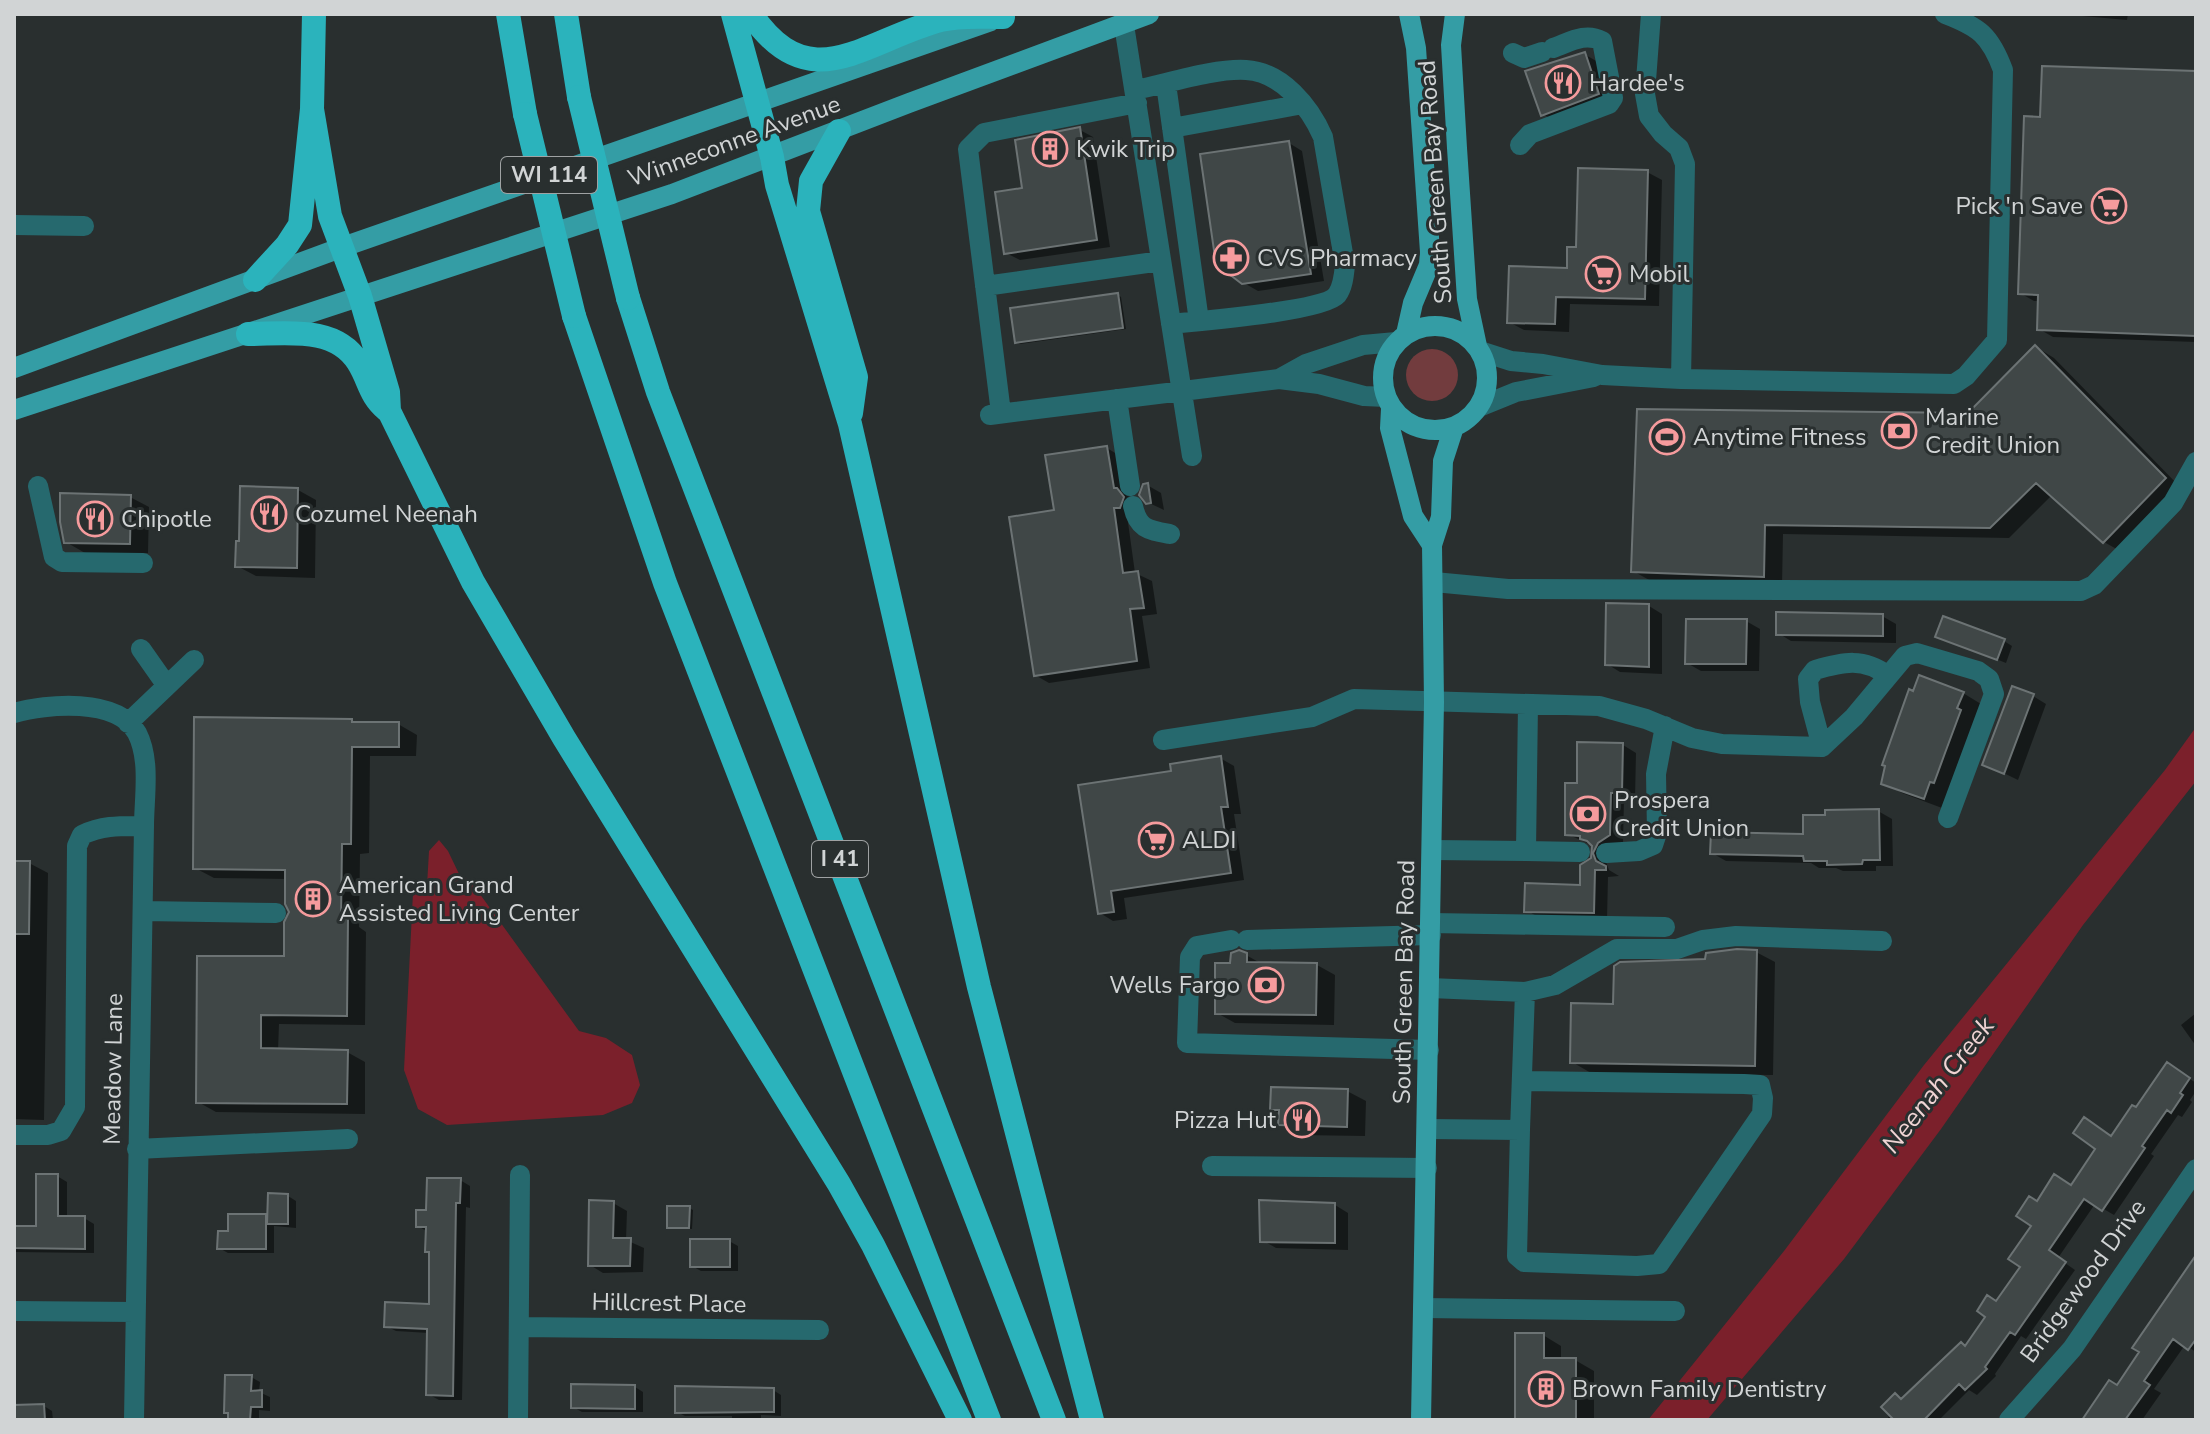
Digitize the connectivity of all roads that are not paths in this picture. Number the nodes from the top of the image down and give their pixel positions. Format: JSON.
{"nodes":[{"id":1,"x":314,"y":14,"type":"edge"},
{"id":2,"x":508,"y":14,"type":"edge"},
{"id":3,"x":566,"y":14,"type":"edge"},
{"id":4,"x":733,"y":14,"type":"edge"},
{"id":5,"x":751,"y":14,"type":"edge"},
{"id":6,"x":1149,"y":14,"type":"edge"},
{"id":7,"x":1409,"y":14,"type":"edge"},
{"id":8,"x":1455,"y":14,"type":"edge"},
{"id":9,"x":1651,"y":14,"type":"edge"},
{"id":10,"x":1945,"y":14,"type":"edge"},
{"id":11,"x":1006,"y":15,"type":"edge"},
{"id":12,"x":1124,"y":25,"type":"junction"},
{"id":13,"x":1513,"y":53,"type":"dead end"},
{"id":14,"x":1166,"y":84,"type":"junction"},
{"id":15,"x":1136,"y":96,"type":"junction"},
{"id":16,"x":755,"y":103,"type":"junction"},
{"id":17,"x":1303,"y":104,"type":"junction"},
{"id":18,"x":312,"y":109,"type":"junction"},
{"id":19,"x":1172,"y":128,"type":"junction"},
{"id":20,"x":839,"y":131,"type":"junction"},
{"id":21,"x":1520,"y":145,"type":"dead end"},
{"id":22,"x":772,"y":157,"type":"junction"},
{"id":23,"x":14,"y":225,"type":"edge"},
{"id":24,"x":84,"y":226,"type":"dead end"},
{"id":25,"x":343,"y":247,"type":"junction"},
{"id":26,"x":1161,"y":261,"type":"junction"},
{"id":27,"x":255,"y":280,"type":"junction"},
{"id":28,"x":985,"y":286,"type":"junction"},
{"id":29,"x":360,"y":296,"type":"junction"},
{"id":30,"x":1199,"y":321,"type":"junction"},
{"id":31,"x":1171,"y":324,"type":"junction"},
{"id":32,"x":248,"y":334,"type":"junction"},
{"id":33,"x":1401,"y":338,"type":"junction"},
{"id":34,"x":1479,"y":349,"type":"junction"},
{"id":35,"x":14,"y":368,"type":"edge"},
{"id":36,"x":1602,"y":375,"type":"junction"},
{"id":37,"x":1279,"y":379,"type":"junction"},
{"id":38,"x":1681,"y":379,"type":"junction"},
{"id":39,"x":1182,"y":391,"type":"junction"},
{"id":40,"x":1117,"y":399,"type":"junction"},
{"id":41,"x":1389,"y":403,"type":"junction"},
{"id":42,"x":1479,"y":407,"type":"junction"},
{"id":43,"x":14,"y":410,"type":"edge"},
{"id":44,"x":389,"y":411,"type":"junction"},
{"id":45,"x":850,"y":424,"type":"junction"},
{"id":46,"x":1454,"y":427,"type":"junction"},
{"id":47,"x":1192,"y":456,"type":"dead end"},
{"id":48,"x":2196,"y":462,"type":"edge"},
{"id":49,"x":38,"y":486,"type":"dead end"},
{"id":50,"x":1170,"y":534,"type":"dead end"},
{"id":51,"x":1432,"y":545,"type":"junction"},
{"id":52,"x":143,"y":563,"type":"dead end"},
{"id":53,"x":1434,"y":582,"type":"junction"},
{"id":54,"x":141,"y":649,"type":"dead end"},
{"id":55,"x":194,"y":660,"type":"dead end"},
{"id":56,"x":1888,"y":676,"type":"junction"},
{"id":57,"x":167,"y":686,"type":"junction"},
{"id":58,"x":1434,"y":702,"type":"junction"},
{"id":59,"x":1528,"y":704,"type":"junction"},
{"id":60,"x":14,"y":713,"type":"edge"},
{"id":61,"x":128,"y":723,"type":"junction"},
{"id":62,"x":1665,"y":726,"type":"junction"},
{"id":63,"x":1163,"y":740,"type":"dead end"},
{"id":64,"x":1822,"y":747,"type":"junction"},
{"id":65,"x":1948,"y":818,"type":"dead end"},
{"id":66,"x":144,"y":826,"type":"junction"},
{"id":67,"x":1432,"y":850,"type":"junction"},
{"id":68,"x":1526,"y":851,"type":"junction"},
{"id":69,"x":1580,"y":852,"type":"dead end"},
{"id":70,"x":1606,"y":853,"type":"dead end"},
{"id":71,"x":143,"y":911,"type":"junction"},
{"id":72,"x":276,"y":913,"type":"dead end"},
{"id":73,"x":1665,"y":927,"type":"dead end"},
{"id":74,"x":1431,"y":929,"type":"junction"},
{"id":75,"x":1882,"y":941,"type":"dead end"},
{"id":76,"x":1430,"y":988,"type":"junction"},
{"id":77,"x":1525,"y":992,"type":"junction"},
{"id":78,"x":1429,"y":1050,"type":"junction"},
{"id":79,"x":1522,"y":1081,"type":"junction"},
{"id":80,"x":1428,"y":1129,"type":"junction"},
{"id":81,"x":1520,"y":1130,"type":"junction"},
{"id":82,"x":14,"y":1135,"type":"edge"},
{"id":83,"x":348,"y":1139,"type":"dead end"},
{"id":84,"x":137,"y":1149,"type":"junction"},
{"id":85,"x":1212,"y":1166,"type":"dead end"},
{"id":86,"x":1427,"y":1168,"type":"junction"},
{"id":87,"x":2196,"y":1169,"type":"edge"},
{"id":88,"x":520,"y":1175,"type":"dead end"},
{"id":89,"x":1423,"y":1308,"type":"junction"},
{"id":90,"x":14,"y":1311,"type":"edge"},
{"id":91,"x":1675,"y":1311,"type":"dead end"},
{"id":92,"x":135,"y":1312,"type":"junction"},
{"id":93,"x":519,"y":1327,"type":"junction"},
{"id":94,"x":819,"y":1330,"type":"dead end"},
{"id":95,"x":134,"y":1420,"type":"edge"},
{"id":96,"x":518,"y":1420,"type":"edge"},
{"id":97,"x":960,"y":1420,"type":"edge"},
{"id":98,"x":989,"y":1420,"type":"edge"},
{"id":99,"x":1054,"y":1420,"type":"edge"},
{"id":100,"x":1092,"y":1420,"type":"edge"},
{"id":101,"x":1421,"y":1420,"type":"edge"},
{"id":102,"x":2009,"y":1420,"type":"edge"}],
"edges":[{"from":1,"to":18,"type":"highway"},
{"from":2,"to":98,"type":"highway","number":"I 41","bridge":true},
{"from":3,"to":99,"type":"highway","number":"I 41","bridge":true},
{"from":4,"to":16,"type":"highway"},
{"from":5,"to":11,"type":"highway"},
{"from":6,"to":12,"type":"main road","name":"Winneconne Avenue","number":"WI 114"},
{"from":7,"to":33,"type":"main road","name":"South Green Bay Road"},
{"from":8,"to":34,"type":"main road","name":"South Green Bay Road"},
{"from":9,"to":38,"type":"street"},
{"from":10,"to":38,"type":"street"},
{"from":11,"to":16,"type":"main road","name":"Winneconne Avenue","number":"WI 114"},
{"from":12,"to":15,"type":"street"},
{"from":12,"to":20,"type":"main road","name":"Winneconne Avenue","number":"WI 114"},
{"from":13,"to":21,"type":"street"},
{"from":14,"to":15,"type":"street"},
{"from":14,"to":17,"type":"street"},
{"from":14,"to":19,"type":"street"},
{"from":15,"to":26,"type":"street"},
{"from":15,"to":28,"type":"street"},
{"from":16,"to":22,"type":"highway"},
{"from":16,"to":25,"type":"main road","name":"Winneconne Avenue","number":"WI 114"},
{"from":17,"to":19,"type":"street"},
{"from":17,"to":30,"type":"street"},
{"from":18,"to":25,"type":"highway"},
{"from":18,"to":27,"type":"highway"},
{"from":19,"to":30,"type":"street"},
{"from":20,"to":22,"type":"main road","name":"Winneconne Avenue","number":"WI 114"},
{"from":20,"to":45,"type":"highway"},
{"from":22,"to":29,"type":"main road","name":"Winneconne Avenue","number":"WI 114"},
{"from":22,"to":45,"type":"highway"},
{"from":23,"to":24,"type":"street"},
{"from":25,"to":27,"type":"main road","name":"Winneconne Avenue"},
{"from":25,"to":29,"type":"highway"},
{"from":26,"to":28,"type":"street"},
{"from":26,"to":31,"type":"street"},
{"from":27,"to":35,"type":"main road","name":"Winneconne Avenue"},
{"from":28,"to":40,"type":"street"},
{"from":29,"to":32,"type":"main road","name":"Winneconne Avenue"},
{"from":29,"to":44,"type":"highway"},
{"from":30,"to":31,"type":"street"},
{"from":31,"to":39,"type":"street"},
{"from":32,"to":43,"type":"main road","name":"Winneconne Avenue"},
{"from":32,"to":44,"type":"highway"},
{"from":33,"to":34,"type":"main road"},
{"from":33,"to":37,"type":"street"},
{"from":33,"to":41,"type":"main road"},
{"from":34,"to":36,"type":"street"},
{"from":34,"to":42,"type":"main road"},
{"from":36,"to":38,"type":"street"},
{"from":36,"to":42,"type":"street"},
{"from":37,"to":39,"type":"street"},
{"from":37,"to":41,"type":"street"},
{"from":39,"to":40,"type":"street"},
{"from":39,"to":47,"type":"street"},
{"from":40,"to":50,"type":"street"},
{"from":41,"to":46,"type":"main road"},
{"from":41,"to":51,"type":"main road","name":"South Green Bay Road"},
{"from":42,"to":46,"type":"main road"},
{"from":44,"to":97,"type":"highway"},
{"from":45,"to":100,"type":"highway"},
{"from":46,"to":51,"type":"main road","name":"South Green Bay Road"},
{"from":48,"to":53,"type":"street"},
{"from":49,"to":52,"type":"street"},
{"from":51,"to":53,"type":"main road","name":"South Green Bay Road"},
{"from":53,"to":58,"type":"main road","name":"South Green Bay Road"},
{"from":54,"to":57,"type":"street"},
{"from":55,"to":57,"type":"street"},
{"from":56,"to":64,"type":"street"},
{"from":56,"to":64,"type":"street"},
{"from":56,"to":65,"type":"street"},
{"from":57,"to":61,"type":"street"},
{"from":58,"to":59,"type":"street"},
{"from":58,"to":63,"type":"street"},
{"from":58,"to":67,"type":"main road","name":"South Green Bay Road"},
{"from":59,"to":62,"type":"street"},
{"from":59,"to":68,"type":"street"},
{"from":60,"to":61,"type":"street"},
{"from":61,"to":66,"type":"street","name":"Meadow Lane"},
{"from":62,"to":64,"type":"street"},
{"from":62,"to":70,"type":"street"},
{"from":66,"to":71,"type":"street","name":"Meadow Lane"},
{"from":66,"to":82,"type":"street"},
{"from":67,"to":68,"type":"street"},
{"from":67,"to":74,"type":"main road","name":"South Green Bay Road"},
{"from":68,"to":69,"type":"street"},
{"from":71,"to":72,"type":"street"},
{"from":71,"to":84,"type":"street","name":"Meadow Lane"},
{"from":73,"to":74,"type":"street"},
{"from":74,"to":76,"type":"main road","name":"South Green Bay Road"},
{"from":74,"to":78,"type":"street"},
{"from":75,"to":77,"type":"street"},
{"from":76,"to":77,"type":"street"},
{"from":76,"to":78,"type":"main road","name":"South Green Bay Road"},
{"from":77,"to":79,"type":"street"},
{"from":78,"to":80,"type":"main road","name":"South Green Bay Road"},
{"from":79,"to":81,"type":"street"},
{"from":79,"to":81,"type":"street"},
{"from":80,"to":81,"type":"street"},
{"from":80,"to":86,"type":"main road","name":"South Green Bay Road"},
{"from":83,"to":84,"type":"street"},
{"from":84,"to":92,"type":"street","name":"Meadow Lane"},
{"from":85,"to":86,"type":"street"},
{"from":86,"to":89,"type":"main road","name":"South Green Bay Road"},
{"from":87,"to":102,"type":"street","name":"Bridgewood Drive"},
{"from":88,"to":93,"type":"street"},
{"from":89,"to":91,"type":"street"},
{"from":89,"to":101,"type":"main road","name":"South Green Bay Road"},
{"from":90,"to":92,"type":"street"},
{"from":92,"to":95,"type":"street","name":"Meadow Lane"},
{"from":93,"to":94,"type":"street","name":"Hillcrest Place"},
{"from":93,"to":96,"type":"street"}]}
